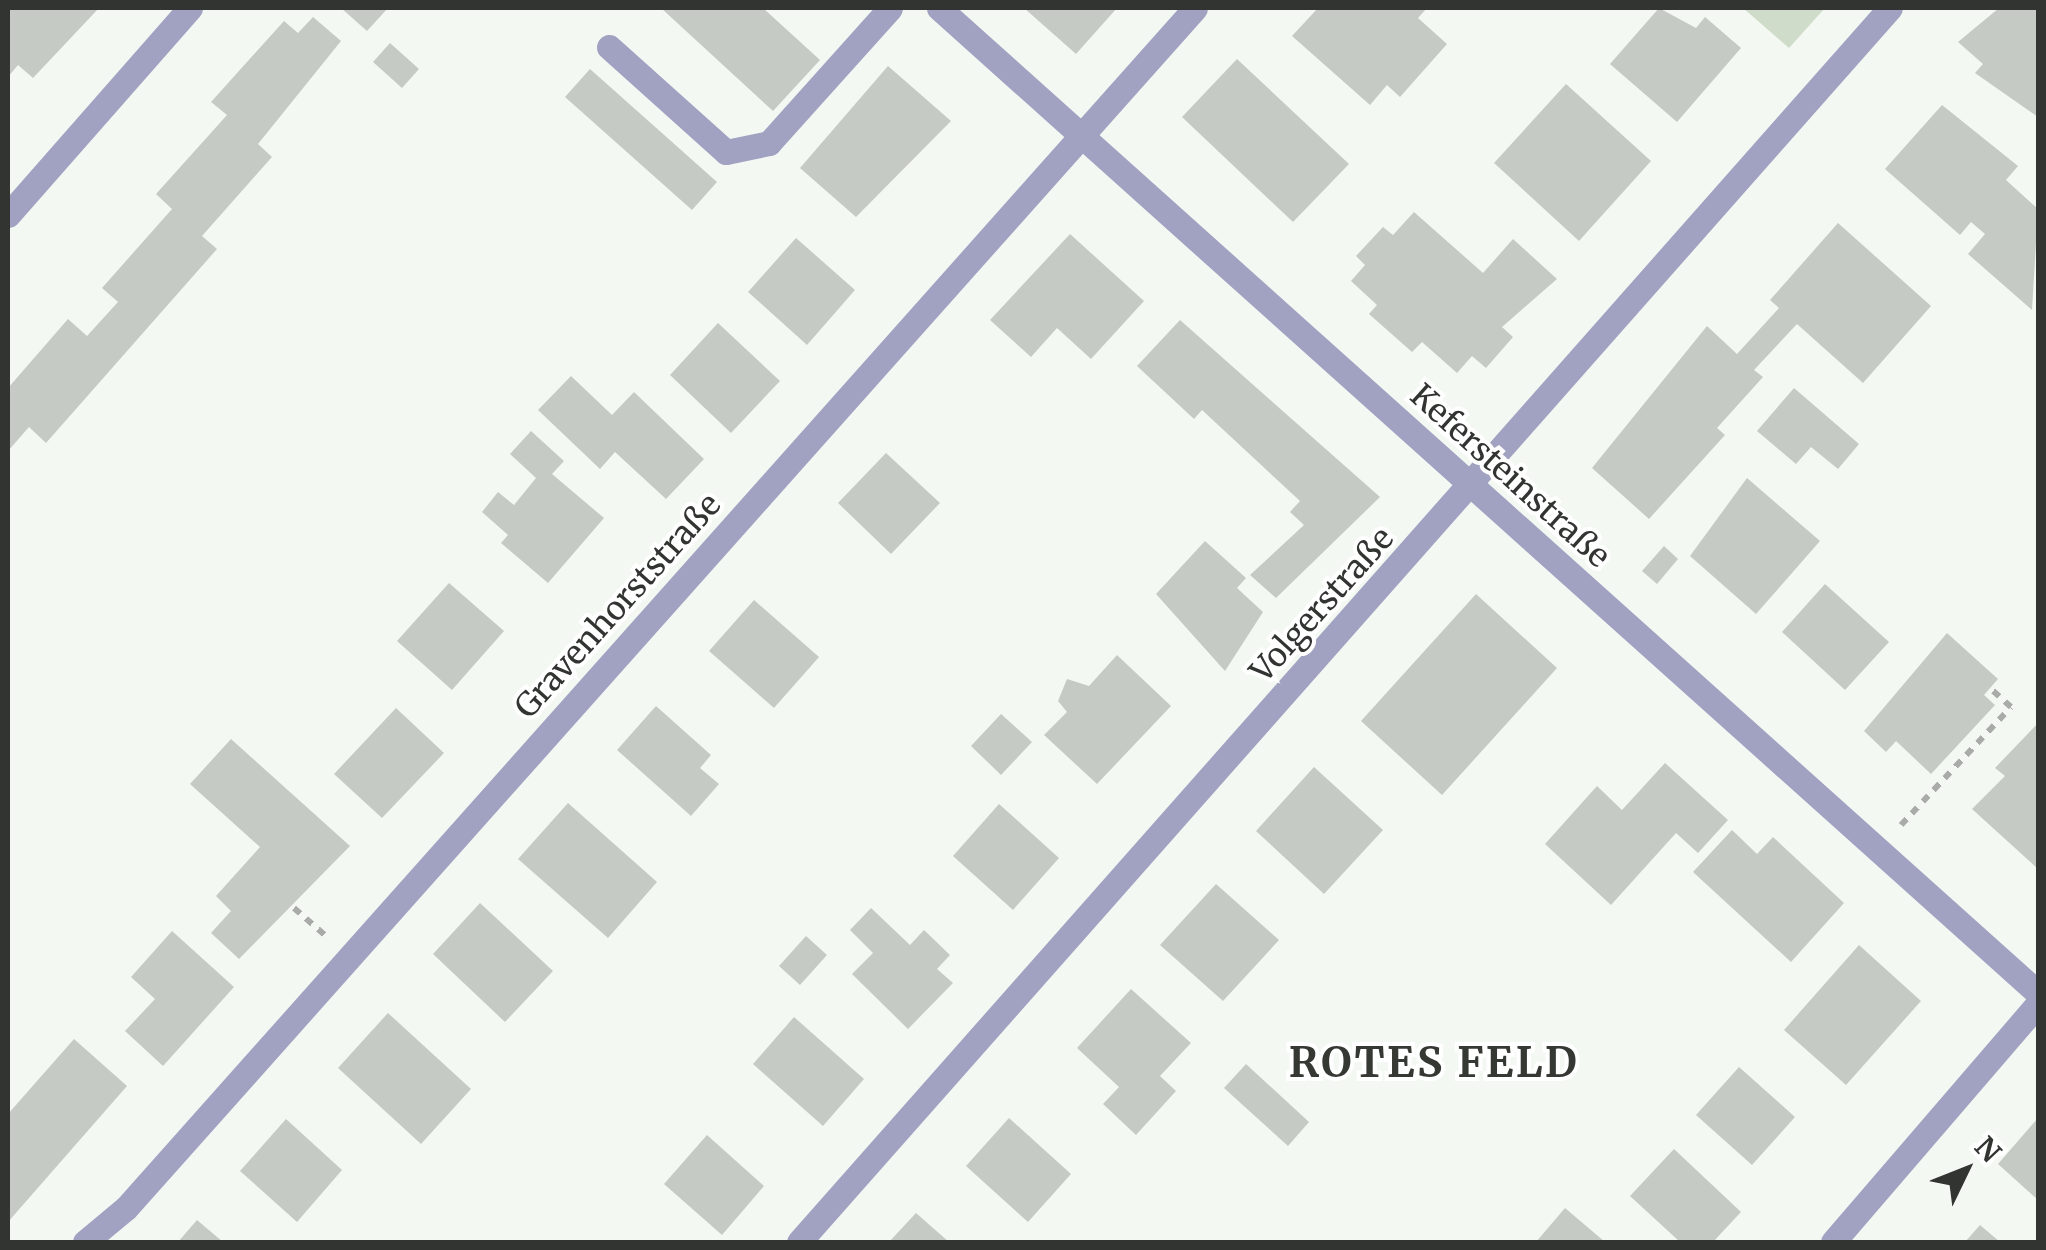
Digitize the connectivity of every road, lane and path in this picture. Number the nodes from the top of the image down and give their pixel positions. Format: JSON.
{"nodes":[{"id":1,"x":190,"y":8,"type":"edge"},
{"id":2,"x":890,"y":8,"type":"edge"},
{"id":3,"x":939,"y":8,"type":"edge"},
{"id":4,"x":1195,"y":8,"type":"edge"},
{"id":5,"x":1890,"y":8,"type":"edge"},
{"id":6,"x":610,"y":47,"type":"dead end"},
{"id":7,"x":1082,"y":136,"type":"junction"},
{"id":8,"x":8,"y":215,"type":"edge"},
{"id":9,"x":1472,"y":485,"type":"junction"},
{"id":10,"x":1990,"y":688,"type":"dead end"},
{"id":11,"x":1878,"y":850,"type":"junction"},
{"id":12,"x":2038,"y":993,"type":"edge"},
{"id":13,"x":2038,"y":1004,"type":"edge"},
{"id":14,"x":85,"y":1242,"type":"edge"},
{"id":15,"x":799,"y":1242,"type":"edge"},
{"id":16,"x":1833,"y":1242,"type":"edge"}],
"edges":[{"from":1,"to":8,"type":"street"},
{"from":2,"to":6,"type":"street"},
{"from":3,"to":7,"type":"street","name":"Kefersteinstraße"},
{"from":4,"to":7,"type":"street","name":"Gravenhorststraße"},
{"from":5,"to":9,"type":"street","name":"Volgerstraße"},
{"from":7,"to":9,"type":"street","name":"Kefersteinstraße"},
{"from":7,"to":14,"type":"street","name":"Gravenhorststraße"},
{"from":9,"to":11,"type":"street","name":"Kefersteinstraße"},
{"from":9,"to":15,"type":"street","name":"Volgerstraße"},
{"from":10,"to":11,"type":"path"},
{"from":11,"to":12,"type":"street","name":"Kefersteinstraße"},
{"from":13,"to":16,"type":"street"}]}
